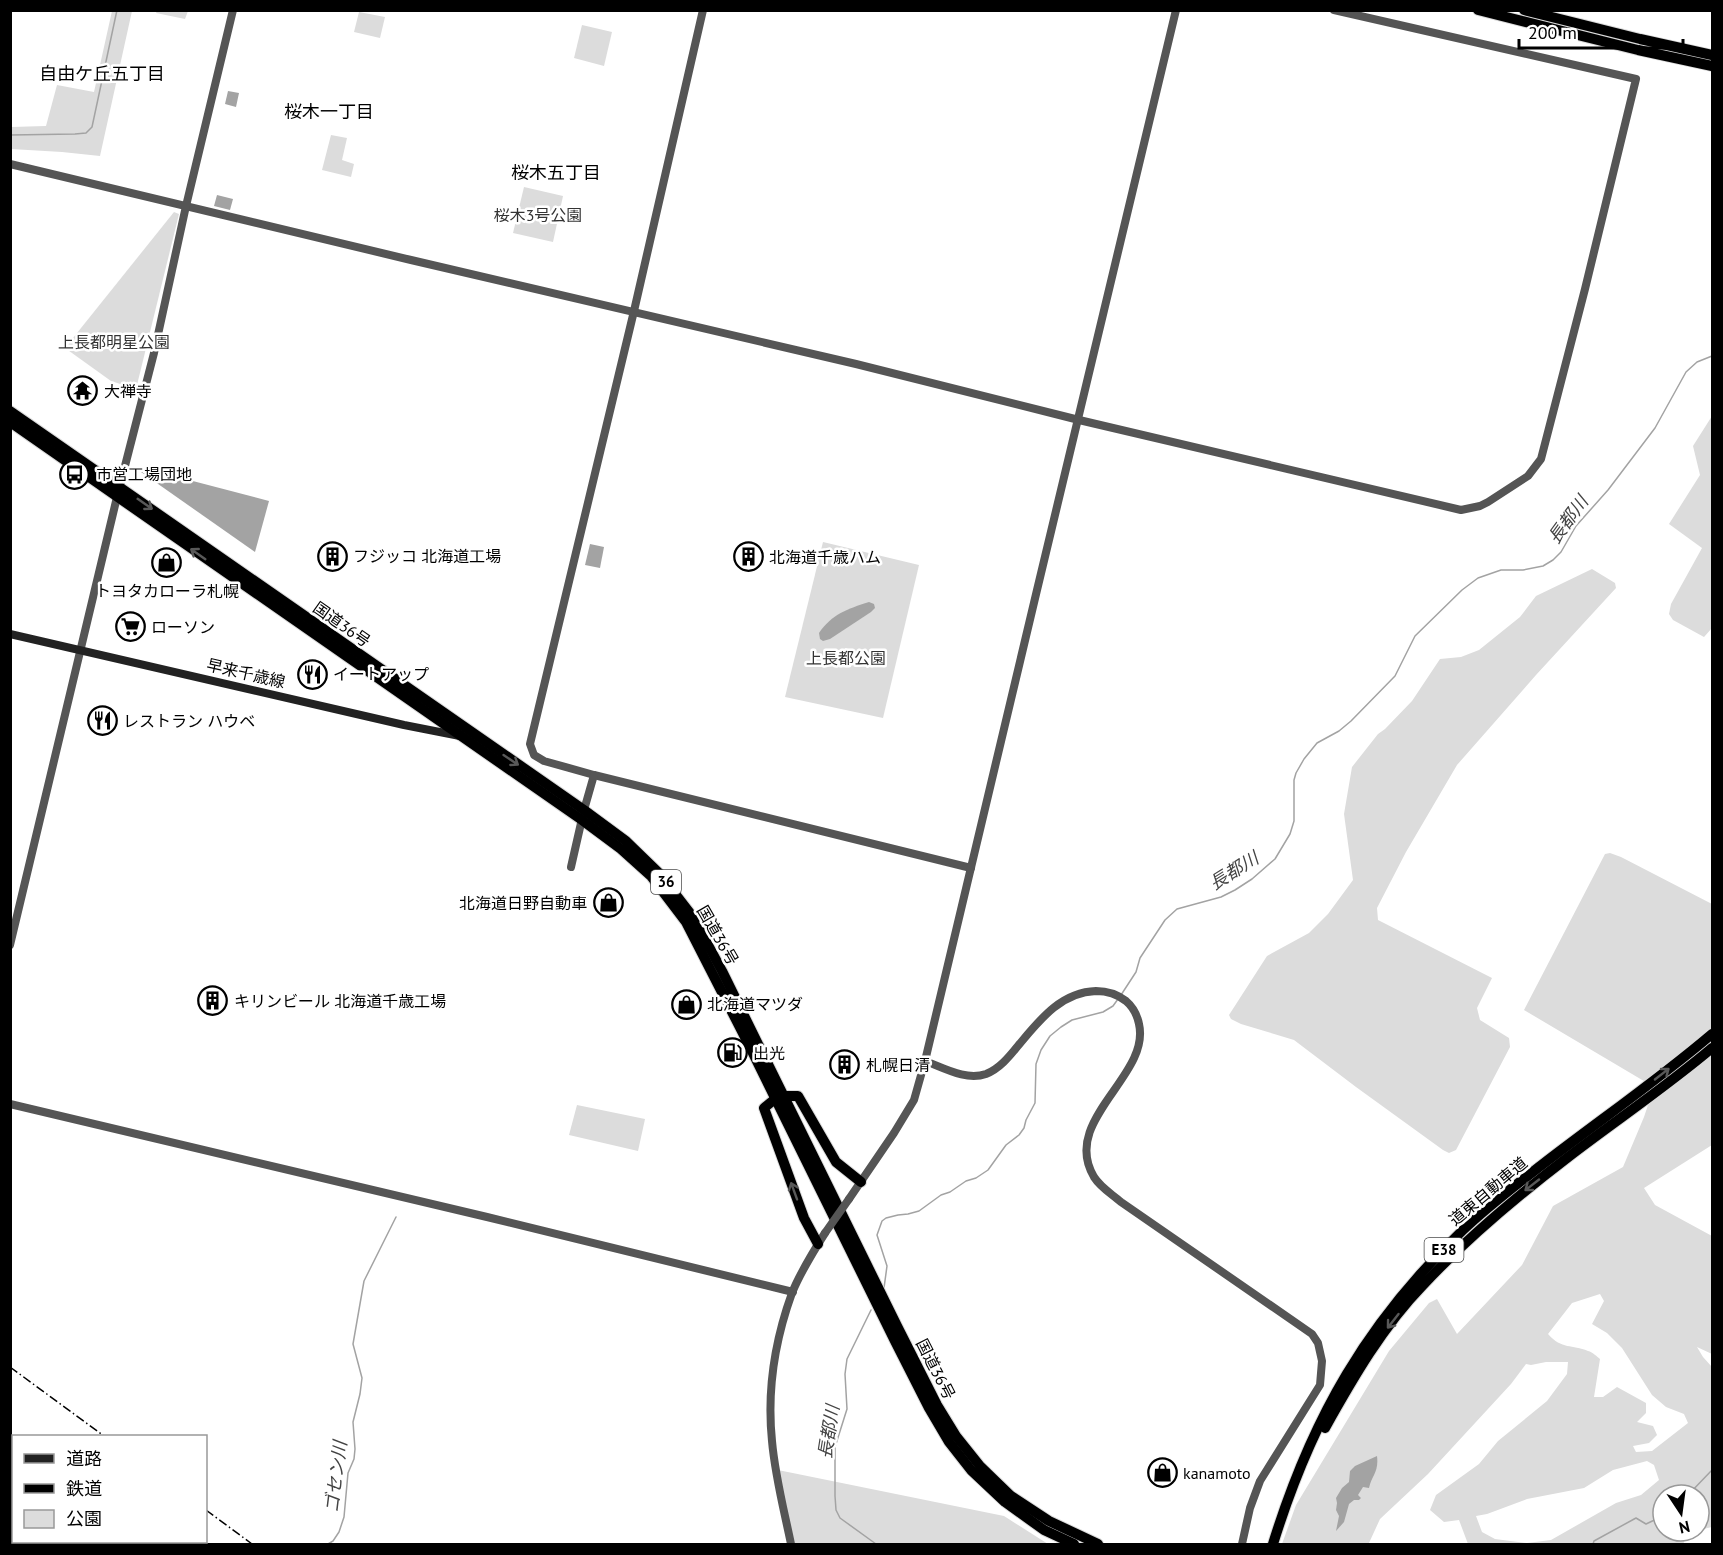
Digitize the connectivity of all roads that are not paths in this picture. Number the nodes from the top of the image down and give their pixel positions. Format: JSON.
{"nodes":[{"id":1,"x":233,"y":10,"type":"edge"},
{"id":2,"x":703,"y":10,"type":"edge"},
{"id":3,"x":1176,"y":10,"type":"edge"},
{"id":4,"x":1334,"y":10,"type":"edge"},
{"id":5,"x":1478,"y":10,"type":"edge"},
{"id":6,"x":1524,"y":10,"type":"edge"},
{"id":7,"x":1713,"y":55,"type":"edge"},
{"id":8,"x":1713,"y":66,"type":"edge"},
{"id":9,"x":10,"y":164,"type":"edge"},
{"id":10,"x":186,"y":206,"type":"junction"},
{"id":11,"x":634,"y":311,"type":"junction"},
{"id":12,"x":10,"y":411,"type":"edge"},
{"id":13,"x":1079,"y":420,"type":"junction"},
{"id":14,"x":10,"y":422,"type":"edge"},
{"id":15,"x":119,"y":492,"type":"junction"},
{"id":16,"x":10,"y":634,"type":"edge"},
{"id":17,"x":81,"y":650,"type":"junction"},
{"id":18,"x":460,"y":736,"type":"junction"},
{"id":19,"x":476,"y":736,"type":"junction"},
{"id":20,"x":594,"y":775,"type":"junction"},
{"id":21,"x":583,"y":815,"type":"junction"},
{"id":22,"x":571,"y":867,"type":"dead end"},
{"id":23,"x":970,"y":868,"type":"junction"},
{"id":24,"x":10,"y":945,"type":"edge"},
{"id":25,"x":1713,"y":1034,"type":"edge"},
{"id":26,"x":1713,"y":1048,"type":"edge"},
{"id":27,"x":926,"y":1060,"type":"junction"},
{"id":28,"x":779,"y":1097,"type":"junction"},
{"id":29,"x":10,"y":1104,"type":"edge"},
{"id":30,"x":861,"y":1182,"type":"junction"},
{"id":31,"x":818,"y":1244,"type":"junction"},
{"id":32,"x":793,"y":1292,"type":"junction"},
{"id":33,"x":791,"y":1545,"type":"edge"},
{"id":34,"x":1074,"y":1545,"type":"edge"},
{"id":35,"x":1098,"y":1545,"type":"edge"},
{"id":36,"x":1242,"y":1545,"type":"edge"},
{"id":37,"x":1273,"y":1545,"type":"edge"}],
"edges":[{"from":1,"to":10,"type":"street"},
{"from":2,"to":11,"type":"street"},
{"from":3,"to":13,"type":"street"},
{"from":4,"to":13,"type":"street"},
{"from":5,"to":8,"type":"highway"},
{"from":6,"to":7,"type":"highway"},
{"from":9,"to":10,"type":"street"},
{"from":10,"to":11,"type":"street"},
{"from":10,"to":15,"type":"street"},
{"from":11,"to":13,"type":"street"},
{"from":11,"to":20,"type":"street"},
{"from":12,"to":15,"type":"highway","name":"国道36号","number":"36"},
{"from":13,"to":23,"type":"street"},
{"from":14,"to":15,"type":"highway","name":"国道36号","number":"36"},
{"from":15,"to":17,"type":"street"},
{"from":18,"to":15,"type":"highway","name":"国道36号","number":"36","one_way":true},
{"from":15,"to":19,"type":"highway","name":"国道36号","number":"36","one_way":true},
{"from":16,"to":17,"type":"main road","name":"早来千歳線"},
{"from":17,"to":18,"type":"main road","name":"早来千歳線"},
{"from":17,"to":24,"type":"street"},
{"from":18,"to":19,"type":"main road","name":"早来千歳線"},
{"from":18,"to":21,"type":"highway","name":"国道36号","number":"36"},
{"from":19,"to":21,"type":"highway","name":"国道36号","number":"36","one_way":true},
{"from":20,"to":21,"type":"street"},
{"from":20,"to":23,"type":"street"},
{"from":21,"to":22,"type":"street"},
{"from":21,"to":28,"type":"highway","name":"国道36号","number":"36"},
{"from":23,"to":27,"type":"street"},
{"from":37,"to":25,"type":"highway","name":"道東自動車道","number":"E38","one_way":true},
{"from":26,"to":37,"type":"highway","name":"道東自動車道","number":"E38","one_way":true},
{"from":27,"to":30,"type":"street"},
{"from":27,"to":36,"type":"street"},
{"from":28,"to":30,"type":"highway"},
{"from":31,"to":28,"type":"highway","one_way":true},
{"from":28,"to":34,"type":"highway","name":"国道36号","number":"36"},
{"from":28,"to":35,"type":"highway","name":"国道36号","number":"36"},
{"from":29,"to":32,"type":"street"},
{"from":30,"to":31,"type":"street","bridge":true},
{"from":31,"to":32,"type":"street"},
{"from":32,"to":33,"type":"street"}]}
